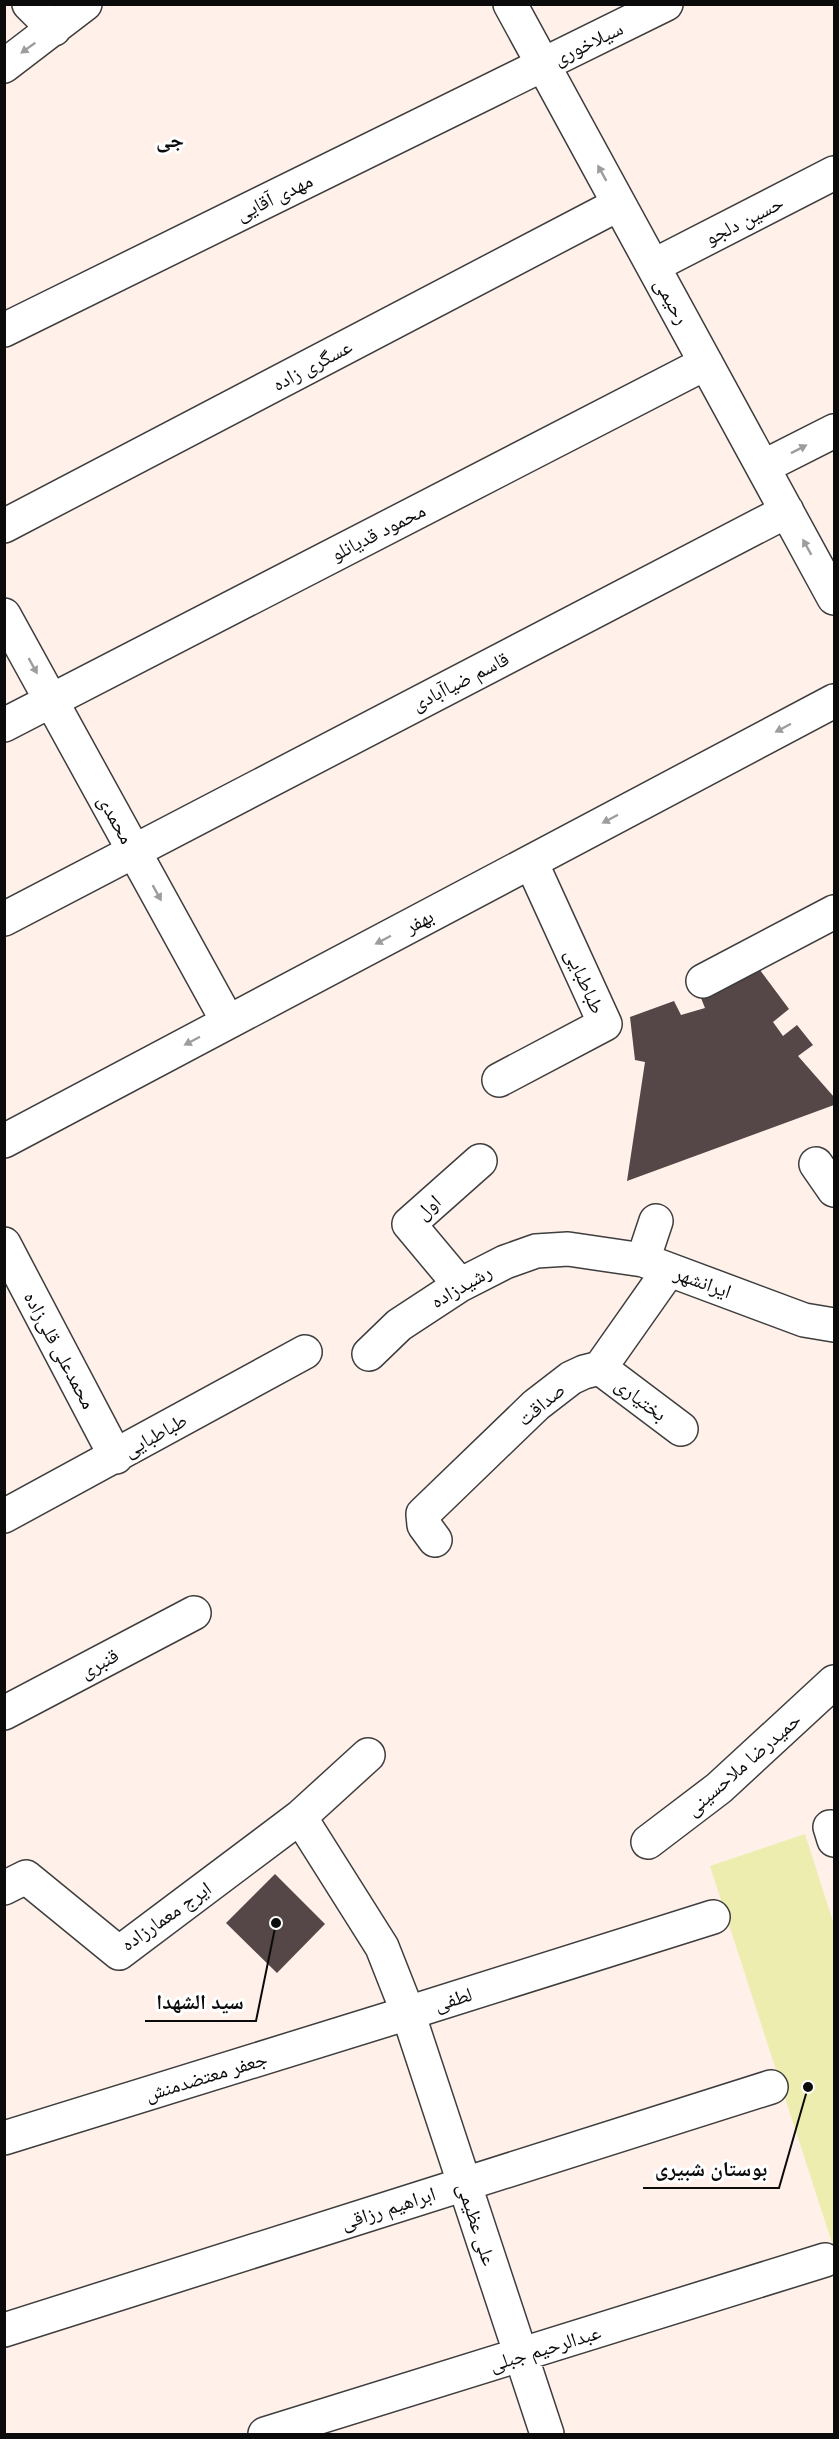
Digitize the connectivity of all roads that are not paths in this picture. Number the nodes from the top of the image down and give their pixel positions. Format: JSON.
{"nodes":[{"id":1,"x":29,"y":4,"type":"edge"},
{"id":2,"x":85,"y":4,"type":"edge"},
{"id":3,"x":510,"y":4,"type":"edge"},
{"id":4,"x":666,"y":4,"type":"edge"},
{"id":5,"x":54,"y":29,"type":"junction"},
{"id":6,"x":543,"y":65,"type":"junction"},
{"id":7,"x":4,"y":66,"type":"edge"},
{"id":8,"x":834,"y":173,"type":"edge"},
{"id":9,"x":619,"y":204,"type":"junction"},
{"id":10,"x":653,"y":266,"type":"junction"},
{"id":11,"x":4,"y":330,"type":"edge"},
{"id":12,"x":706,"y":363,"type":"junction"},
{"id":13,"x":834,"y":430,"type":"edge"},
{"id":14,"x":763,"y":467,"type":"junction"},
{"id":15,"x":787,"y":511,"type":"junction"},
{"id":16,"x":4,"y":526,"type":"edge"},
{"id":17,"x":834,"y":598,"type":"edge"},
{"id":18,"x":4,"y":615,"type":"edge"},
{"id":19,"x":51,"y":700,"type":"junction"},
{"id":20,"x":834,"y":701,"type":"edge"},
{"id":21,"x":4,"y":725,"type":"edge"},
{"id":22,"x":134,"y":850,"type":"junction"},
{"id":23,"x":531,"y":862,"type":"junction"},
{"id":24,"x":834,"y":912,"type":"edge"},
{"id":25,"x":4,"y":919,"type":"edge"},
{"id":26,"x":703,"y":981,"type":"dead end"},
{"id":27,"x":228,"y":1022,"type":"junction"},
{"id":28,"x":499,"y":1080,"type":"dead end"},
{"id":29,"x":4,"y":1141,"type":"edge"},
{"id":30,"x":480,"y":1161,"type":"dead end"},
{"id":31,"x":656,"y":1221,"type":"dead end"},
{"id":32,"x":4,"y":1244,"type":"edge"},
{"id":33,"x":568,"y":1249,"type":"joint"},
{"id":34,"x":656,"y":1265,"type":"junction"},
{"id":35,"x":460,"y":1285,"type":"junction"},
{"id":36,"x":834,"y":1325,"type":"edge"},
{"id":37,"x":305,"y":1352,"type":"dead end"},
{"id":38,"x":369,"y":1354,"type":"dead end"},
{"id":39,"x":600,"y":1368,"type":"junction"},
{"id":40,"x":681,"y":1429,"type":"dead end"},
{"id":41,"x":116,"y":1457,"type":"junction"},
{"id":42,"x":4,"y":1516,"type":"edge"},
{"id":43,"x":435,"y":1540,"type":"dead end"},
{"id":44,"x":194,"y":1613,"type":"dead end"},
{"id":45,"x":834,"y":1682,"type":"edge"},
{"id":46,"x":4,"y":1713,"type":"edge"},
{"id":47,"x":368,"y":1755,"type":"dead end"},
{"id":48,"x":300,"y":1817,"type":"junction"},
{"id":49,"x":648,"y":1842,"type":"dead end"},
{"id":50,"x":4,"y":1888,"type":"edge"},
{"id":51,"x":713,"y":1917,"type":"dead end"},
{"id":52,"x":408,"y":2013,"type":"junction"},
{"id":53,"x":771,"y":2087,"type":"dead end"},
{"id":54,"x":4,"y":2138,"type":"edge"},
{"id":55,"x":464,"y":2184,"type":"junction"},
{"id":56,"x":825,"y":2260,"type":"dead end"},
{"id":57,"x":4,"y":2330,"type":"edge"},
{"id":58,"x":521,"y":2356,"type":"junction"},
{"id":59,"x":265,"y":2434,"type":"edge"},
{"id":60,"x":547,"y":2434,"type":"edge"}],
"edges":[{"from":1,"to":5,"type":"street"},
{"from":2,"to":5,"type":"street"},
{"from":3,"to":6,"type":"street","name":"رحیمی"},
{"from":4,"to":6,"type":"street","name":"سیلاخوری"},
{"from":5,"to":7,"type":"street","one_way":true},
{"from":9,"to":6,"type":"street","name":"رحیمی","one_way":true},
{"from":6,"to":11,"type":"street","name":"مهدی آقایی"},
{"from":8,"to":10,"type":"street","name":"حسین دلجو"},
{"from":9,"to":10,"type":"street","name":"رحیمی"},
{"from":9,"to":16,"type":"street","name":"عسگری زاده"},
{"from":10,"to":12,"type":"street","name":"رحیمی"},
{"from":12,"to":14,"type":"street","name":"رحیمی"},
{"from":12,"to":19,"type":"street","name":"محمود قدیانلو"},
{"from":14,"to":13,"type":"street","one_way":true},
{"from":14,"to":15,"type":"street","name":"رحیمی"},
{"from":17,"to":15,"type":"street","name":"رحیمی","one_way":true},
{"from":15,"to":22,"type":"street","name":"قاسم ضیاآبادی"},
{"from":18,"to":19,"type":"street","name":"محمدی","one_way":true},
{"from":19,"to":21,"type":"street","name":"محمود قدیانلو"},
{"from":19,"to":22,"type":"street","name":"محمدی"},
{"from":20,"to":23,"type":"street","name":"بهفر","one_way":true},
{"from":22,"to":25,"type":"street","name":"قاسم ضیاآبادی"},
{"from":22,"to":27,"type":"street","name":"محمدی","one_way":true},
{"from":23,"to":27,"type":"street","name":"بهفر","one_way":true},
{"from":23,"to":28,"type":"street","name":"طباطبایی"},
{"from":24,"to":26,"type":"street"},
{"from":27,"to":29,"type":"street","name":"بهفر","one_way":true},
{"from":30,"to":35,"type":"street","name":"اول"},
{"from":31,"to":34,"type":"street"},
{"from":32,"to":41,"type":"street","name":"محمدعلی قلی‌زاده"},
{"from":33,"to":34,"type":"street","name":"ایرانشهر"},
{"from":33,"to":35,"type":"street","name":"رشیدزاده"},
{"from":34,"to":36,"type":"street","name":"ایرانشهر"},
{"from":34,"to":39,"type":"street"},
{"from":35,"to":38,"type":"street","name":"رشیدزاده"},
{"from":37,"to":41,"type":"street","name":"طباطبایی"},
{"from":39,"to":40,"type":"street","name":"بختیاری"},
{"from":39,"to":43,"type":"street","name":"صداقت"},
{"from":41,"to":42,"type":"street","name":"طباطبایی"},
{"from":44,"to":46,"type":"street","name":"قنبری"},
{"from":45,"to":49,"type":"street","name":"حمیدرضا ملاحسینی"},
{"from":47,"to":48,"type":"street"},
{"from":48,"to":50,"type":"street","name":"ایرج معمارزاده"},
{"from":48,"to":52,"type":"street","name":"لطفی"},
{"from":51,"to":52,"type":"street","name":"لطفی"},
{"from":52,"to":54,"type":"street","name":"جعفر معتضدمنش"},
{"from":52,"to":55,"type":"street","name":"علی عظیمی"},
{"from":53,"to":55,"type":"street","name":"ابراهیم رزاقی"},
{"from":55,"to":57,"type":"street","name":"ابراهیم رزاقی"},
{"from":55,"to":58,"type":"street","name":"علی عظیمی"},
{"from":56,"to":58,"type":"street","name":"عبدالرحیم جبلی"},
{"from":58,"to":59,"type":"street","name":"عبدالرحیم جبلی"},
{"from":58,"to":60,"type":"street","name":"علی عظیمی"}]}
